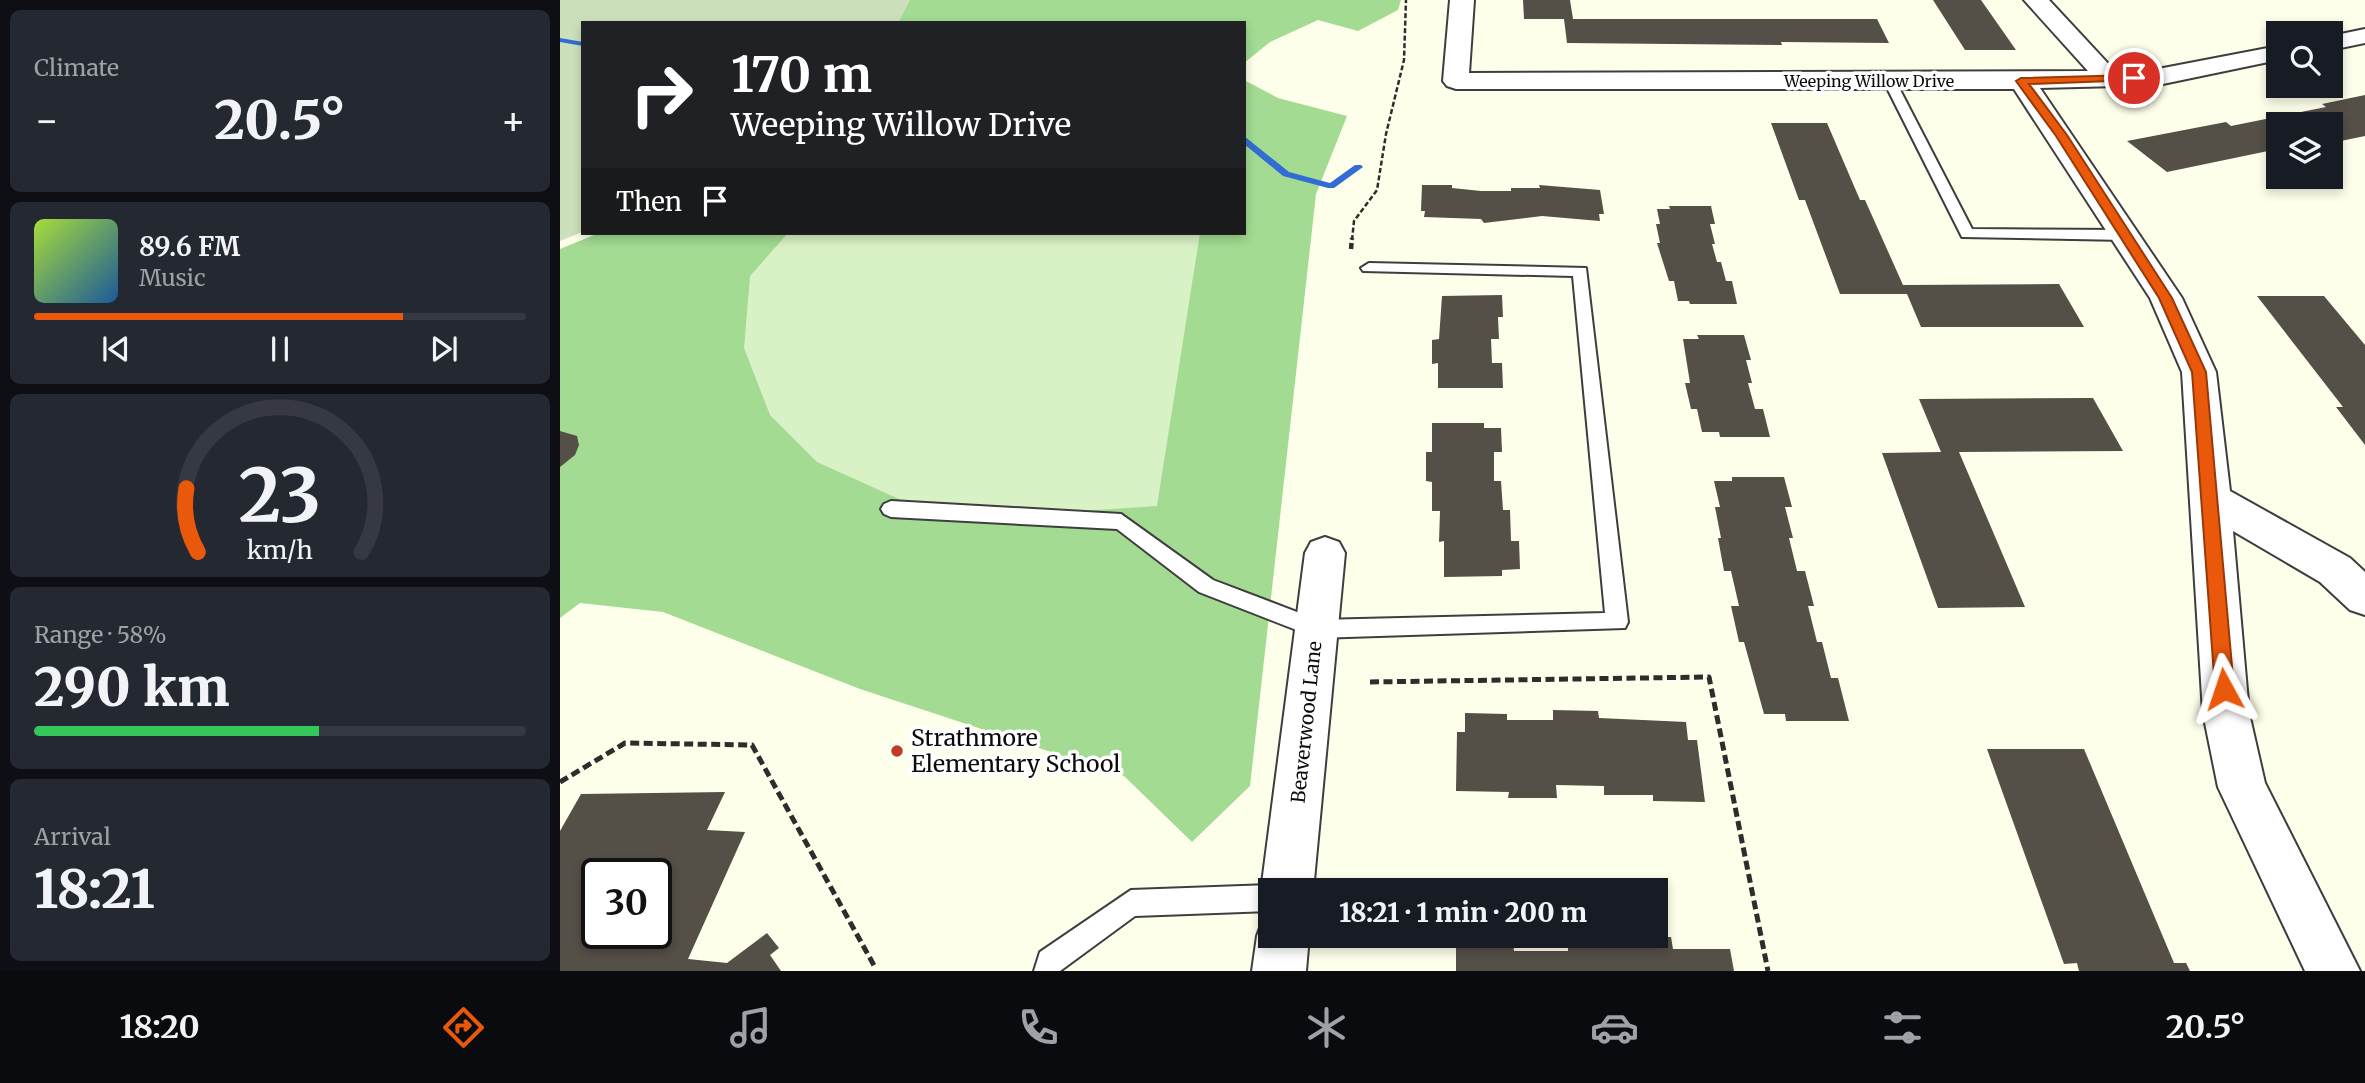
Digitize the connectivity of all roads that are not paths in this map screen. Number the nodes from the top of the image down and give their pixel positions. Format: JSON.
{"nodes":[{"id":1,"x":1461,"y":0,"type":"edge"},
{"id":2,"x":2036,"y":0,"type":"edge"},
{"id":3,"x":2365,"y":36,"type":"edge"},
{"id":4,"x":2343,"y":41,"type":"edge"},
{"id":5,"x":2266,"y":55,"type":"edge"},
{"id":6,"x":2109,"y":79,"type":"junction"},
{"id":7,"x":2021,"y":81,"type":"junction"},
{"id":8,"x":1890,"y":82,"type":"junction"},
{"id":9,"x":2126,"y":235,"type":"junction"},
{"id":10,"x":1369,"y":268,"type":"road end"},
{"id":11,"x":2211,"y":499,"type":"junction"},
{"id":12,"x":891,"y":509,"type":"dead end"},
{"id":13,"x":1325,"y":553,"type":"dead end"},
{"id":14,"x":2365,"y":598,"type":"edge"},
{"id":15,"x":1317,"y":629,"type":"junction"},
{"id":16,"x":1288,"y":878,"type":"edge"},
{"id":17,"x":1258,"y":898,"type":"edge"},
{"id":18,"x":1282,"y":948,"type":"edge"},
{"id":19,"x":1047,"y":971,"type":"edge"},
{"id":20,"x":1279,"y":971,"type":"edge"},
{"id":21,"x":2333,"y":971,"type":"edge"}],
"edges":[{"from":1,"to":8,"type":"street","name":"Weeping Willow Drive"},
{"from":2,"to":6,"type":"street"},
{"from":3,"to":4,"type":"street"},
{"from":5,"to":6,"type":"street","name":"Weeping Willow Drive"},
{"from":6,"to":7,"type":"street","name":"Weeping Willow Drive"},
{"from":7,"to":8,"type":"street","name":"Weeping Willow Drive"},
{"from":7,"to":9,"type":"street"},
{"from":8,"to":9,"type":"lane"},
{"from":9,"to":11,"type":"street"},
{"from":10,"to":15,"type":"lane"},
{"from":11,"to":14,"type":"street"},
{"from":11,"to":21,"type":"street"},
{"from":12,"to":15,"type":"lane"},
{"from":13,"to":15,"type":"street","name":"Beaverwood Lane"},
{"from":15,"to":16,"type":"street","name":"Beaverwood Lane"},
{"from":17,"to":19,"type":"lane"},
{"from":18,"to":20,"type":"street"}]}
